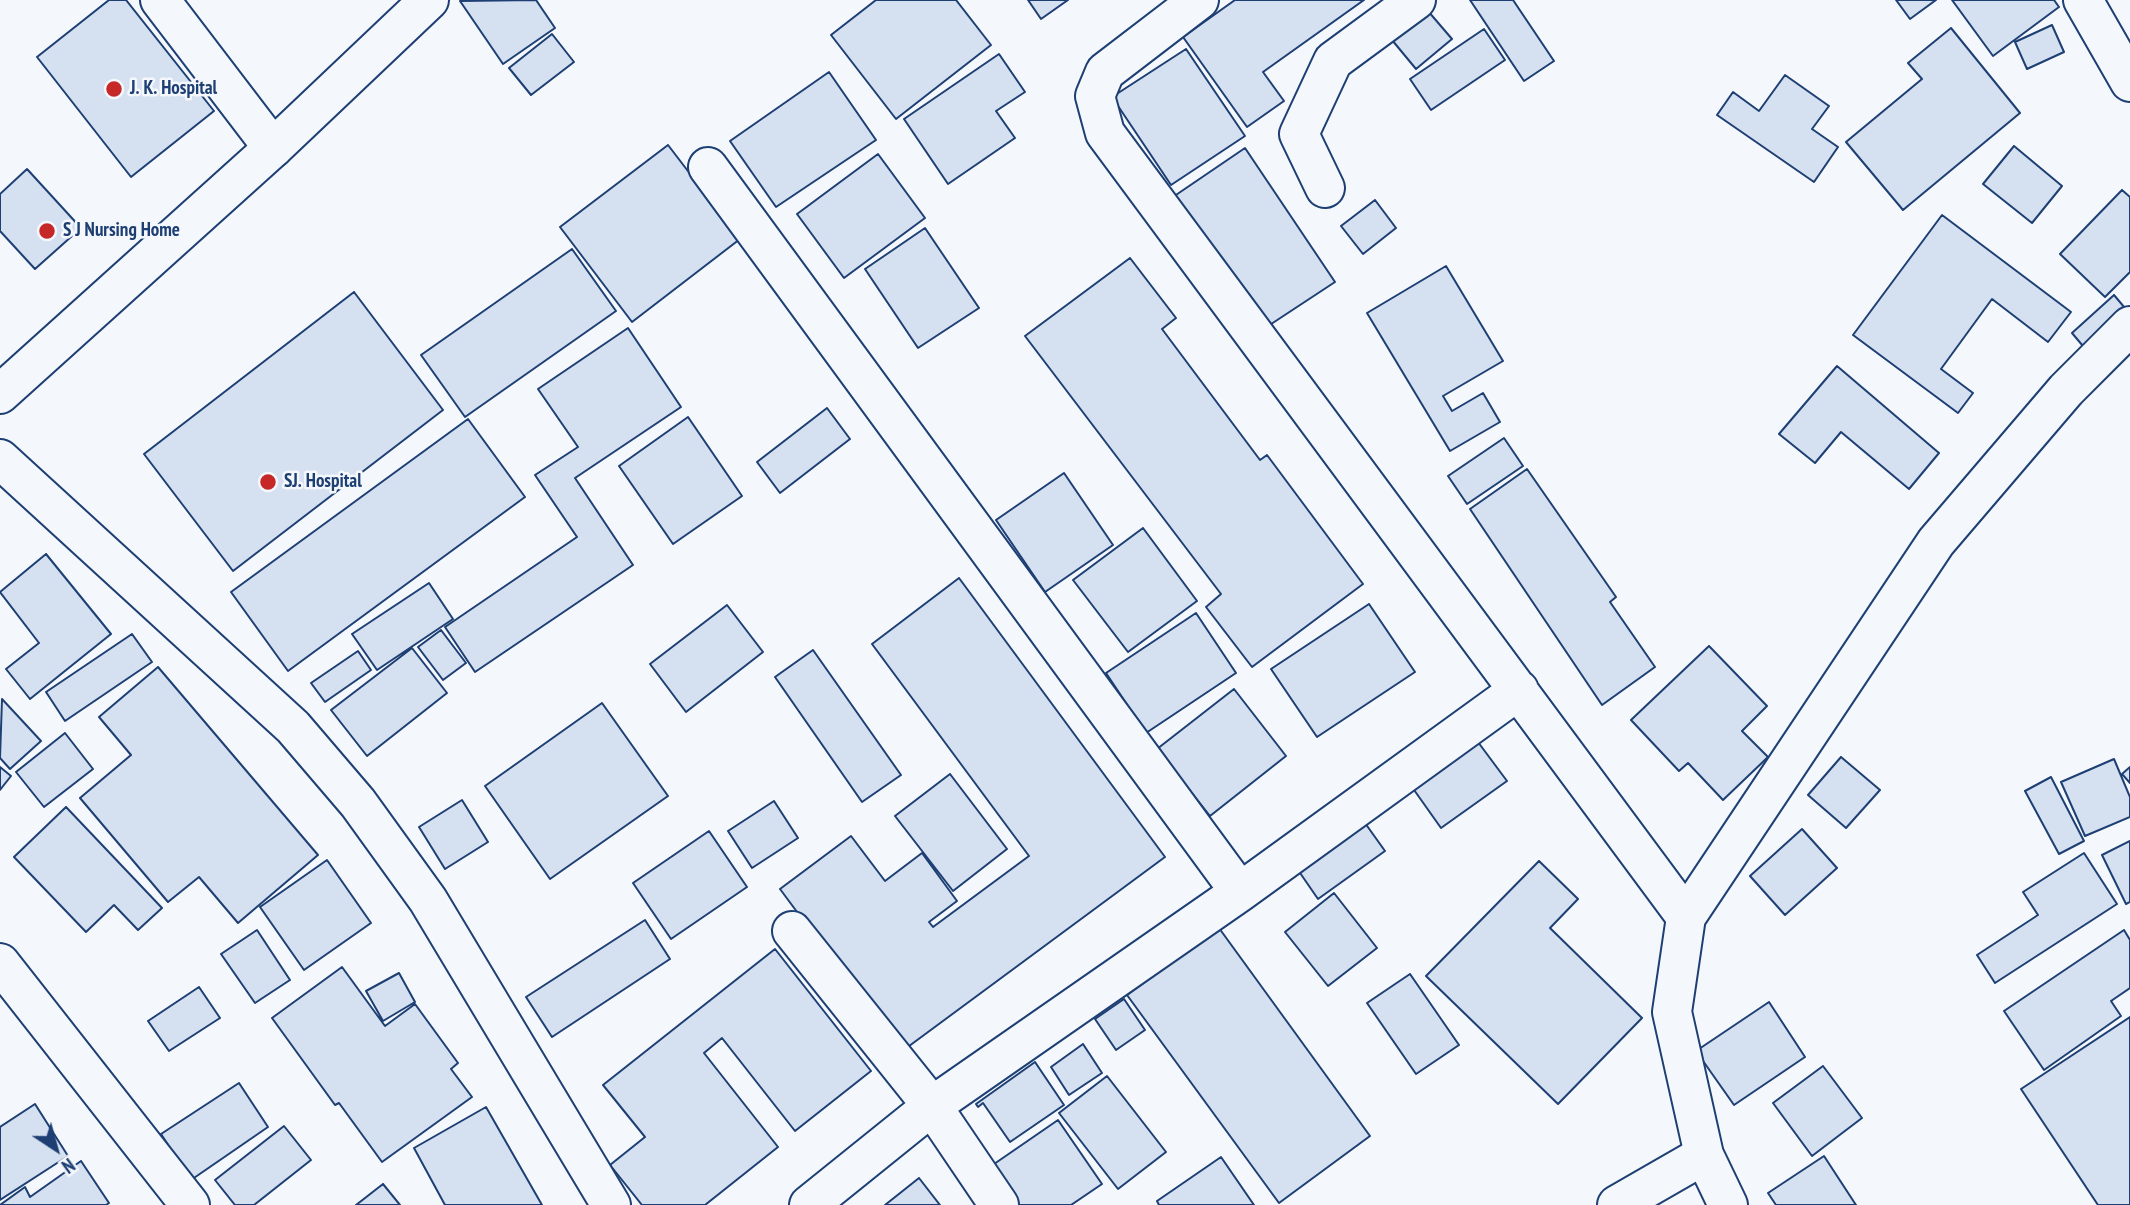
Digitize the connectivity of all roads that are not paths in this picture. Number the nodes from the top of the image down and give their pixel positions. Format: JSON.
{"nodes":[{"id":1,"x":160,"y":0,"type":"edge"},
{"id":2,"x":429,"y":0,"type":"edge"},
{"id":3,"x":1199,"y":0,"type":"edge"},
{"id":4,"x":1416,"y":0,"type":"edge"},
{"id":5,"x":2083,"y":0,"type":"edge"},
{"id":6,"x":2130,"y":82,"type":"edge"},
{"id":7,"x":273,"y":148,"type":"junction"},
{"id":8,"x":708,"y":167,"type":"dead end"},
{"id":9,"x":1325,"y":188,"type":"dead end"},
{"id":10,"x":2130,"y":326,"type":"edge"},
{"id":11,"x":0,"y":394,"type":"edge"},
{"id":12,"x":0,"y":459,"type":"edge"},
{"id":13,"x":1519,"y":690,"type":"junction"},
{"id":14,"x":1240,"y":892,"type":"junction"},
{"id":15,"x":1686,"y":916,"type":"junction"},
{"id":16,"x":792,"y":931,"type":"dead end"},
{"id":17,"x":0,"y":963,"type":"edge"},
{"id":18,"x":932,"y":1107,"type":"junction"},
{"id":19,"x":1704,"y":1155,"type":"junction"},
{"id":20,"x":190,"y":1205,"type":"edge"},
{"id":21,"x":611,"y":1205,"type":"edge"},
{"id":22,"x":809,"y":1205,"type":"edge"},
{"id":23,"x":999,"y":1205,"type":"edge"},
{"id":24,"x":1617,"y":1205,"type":"edge"},
{"id":25,"x":1728,"y":1205,"type":"edge"}],
"edges":[{"from":1,"to":7,"type":"street"},
{"from":2,"to":7,"type":"street"},
{"from":3,"to":13,"type":"street"},
{"from":4,"to":9,"type":"street"},
{"from":5,"to":6,"type":"street"},
{"from":7,"to":11,"type":"street"},
{"from":8,"to":14,"type":"street"},
{"from":10,"to":15,"type":"street"},
{"from":12,"to":21,"type":"street"},
{"from":13,"to":14,"type":"street"},
{"from":13,"to":15,"type":"street"},
{"from":14,"to":18,"type":"street"},
{"from":15,"to":19,"type":"street"},
{"from":16,"to":18,"type":"street"},
{"from":17,"to":20,"type":"street"},
{"from":18,"to":22,"type":"street"},
{"from":18,"to":23,"type":"street"},
{"from":19,"to":24,"type":"street"},
{"from":19,"to":25,"type":"street"}]}
